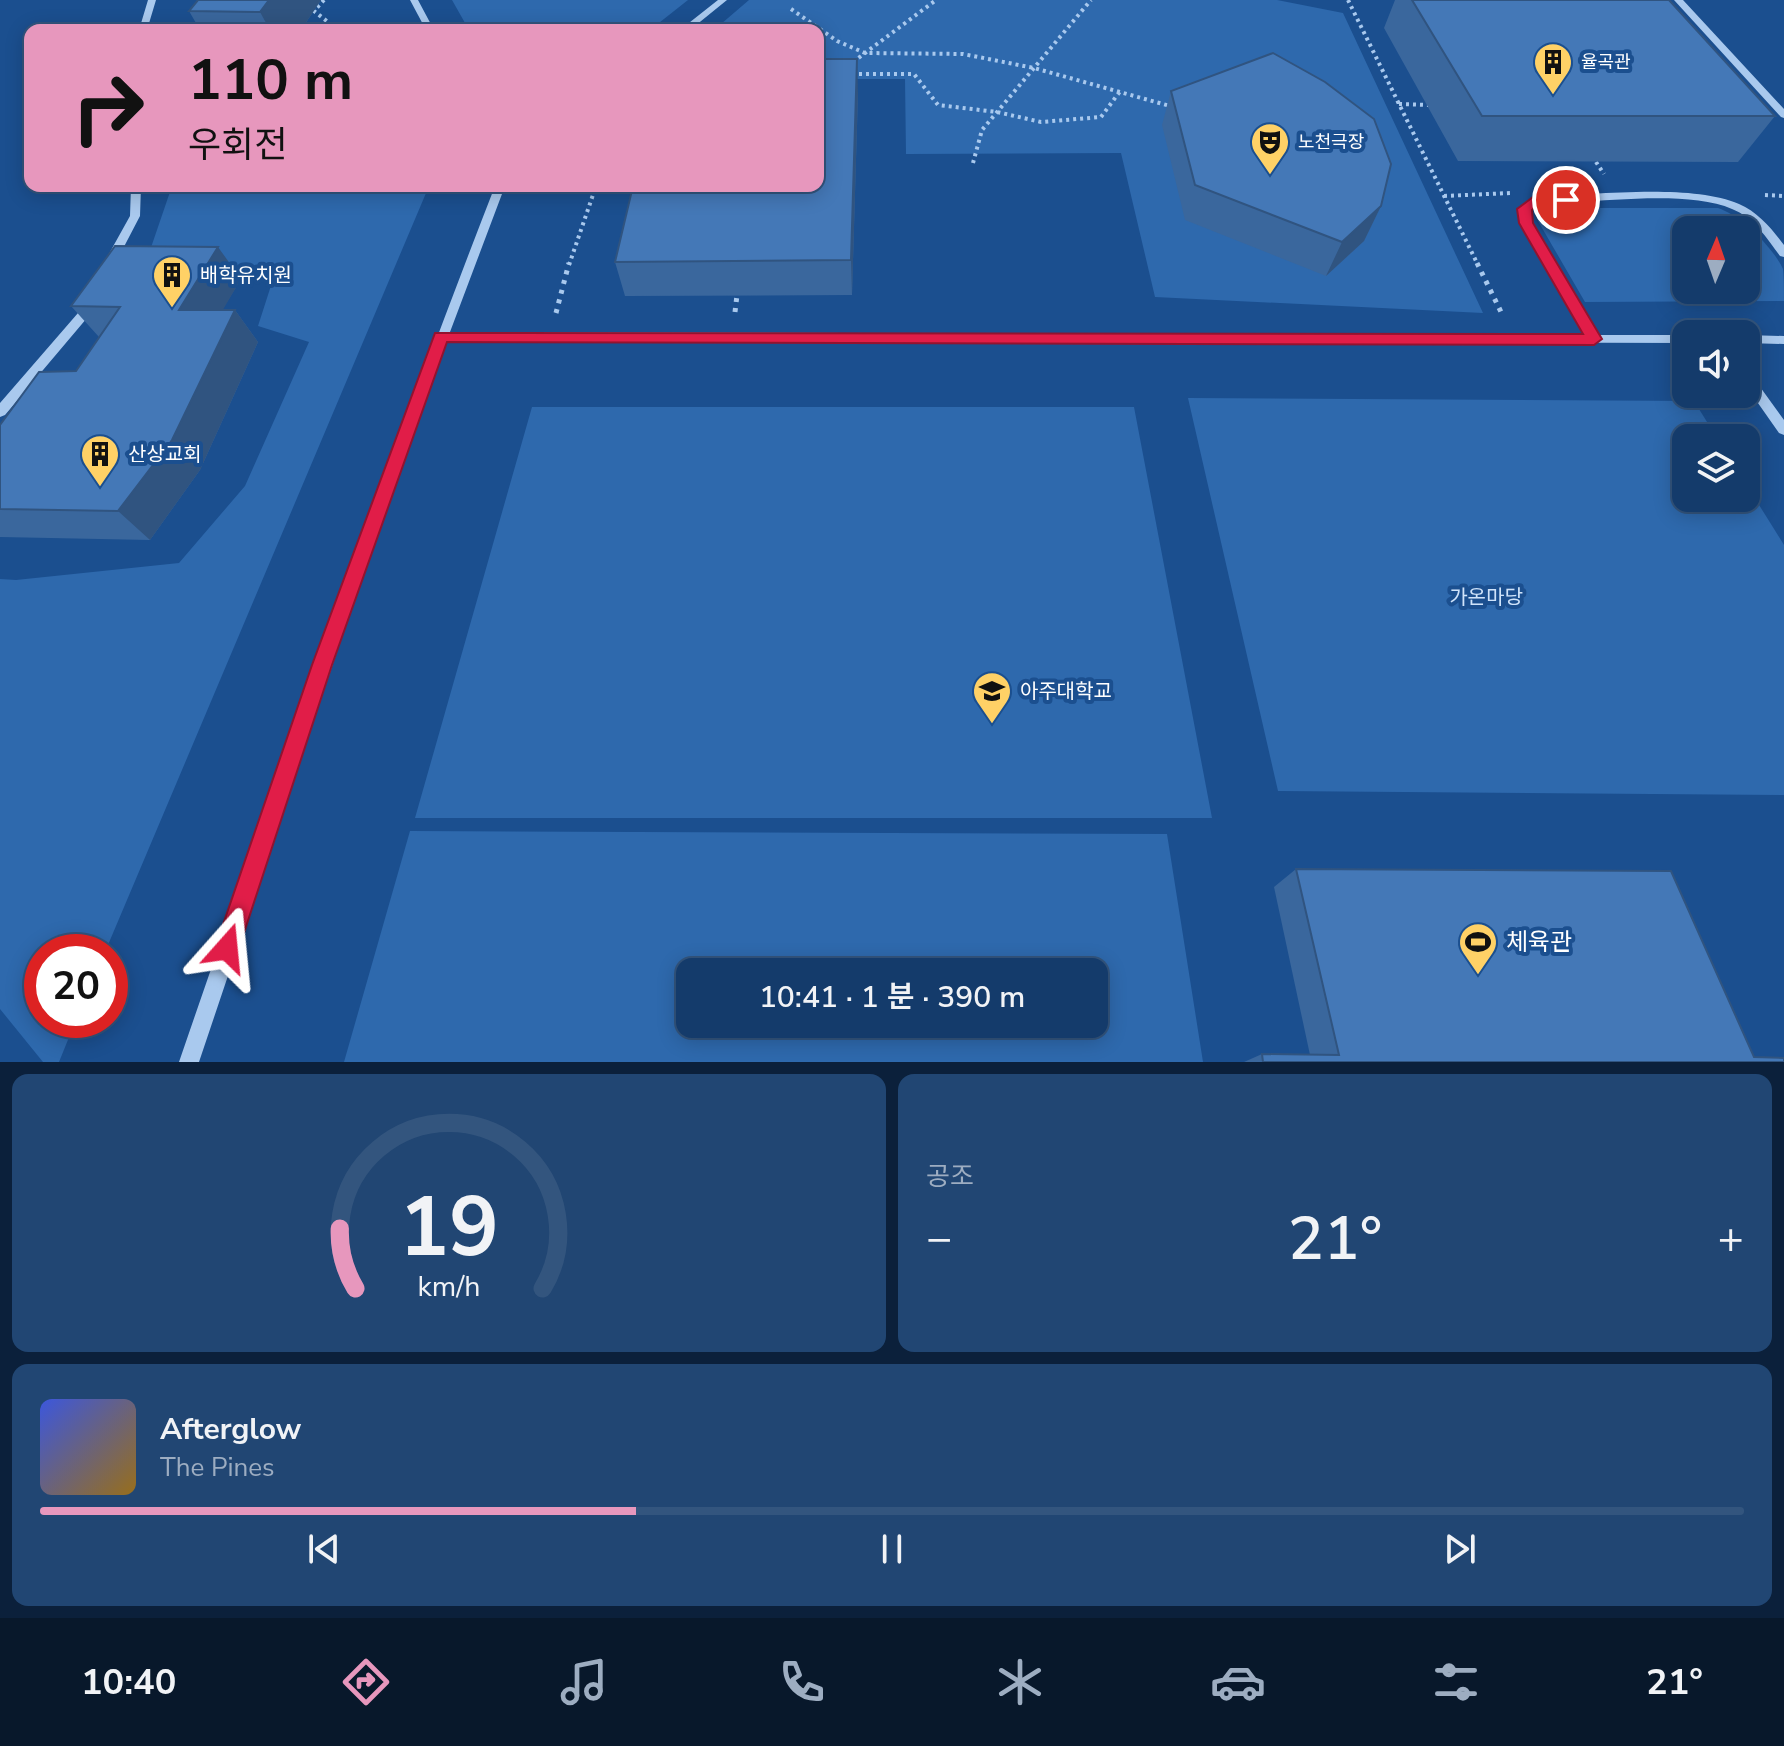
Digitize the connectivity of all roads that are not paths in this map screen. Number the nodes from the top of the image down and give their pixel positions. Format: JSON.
{"nodes":[{"id":1,"x":152,"y":0,"type":"edge"},
{"id":2,"x":414,"y":0,"type":"edge"},
{"id":3,"x":723,"y":0,"type":"edge"},
{"id":4,"x":1678,"y":0,"type":"edge"},
{"id":5,"x":145,"y":24,"type":"edge"},
{"id":6,"x":427,"y":24,"type":"edge"},
{"id":7,"x":692,"y":24,"type":"edge"},
{"id":8,"x":1784,"y":115,"type":"edge"},
{"id":9,"x":136,"y":192,"type":"edge"},
{"id":10,"x":498,"y":192,"type":"edge"},
{"id":11,"x":1784,"y":253,"type":"edge"},
{"id":12,"x":105,"y":273,"type":"edge"},
{"id":13,"x":98,"y":287,"type":"edge"},
{"id":14,"x":441,"y":336,"type":"junction"},
{"id":15,"x":1594,"y":339,"type":"junction"},
{"id":16,"x":1672,"y":339,"type":"edge"},
{"id":17,"x":1760,"y":339,"type":"edge"},
{"id":18,"x":1784,"y":340,"type":"edge"},
{"id":19,"x":1760,"y":396,"type":"edge"},
{"id":20,"x":0,"y":412,"type":"edge"},
{"id":21,"x":1784,"y":430,"type":"edge"},
{"id":22,"x":189,"y":1062,"type":"edge"}],
"edges":[{"from":1,"to":5,"type":"street"},
{"from":2,"to":6,"type":"street"},
{"from":3,"to":7,"type":"street"},
{"from":4,"to":8,"type":"street"},
{"from":9,"to":12,"type":"street"},
{"from":10,"to":14,"type":"street"},
{"from":11,"to":15,"type":"street"},
{"from":13,"to":20,"type":"street"},
{"from":14,"to":15,"type":"street"},
{"from":14,"to":22,"type":"street"},
{"from":15,"to":16,"type":"street"},
{"from":17,"to":18,"type":"street"},
{"from":19,"to":21,"type":"street"}]}
